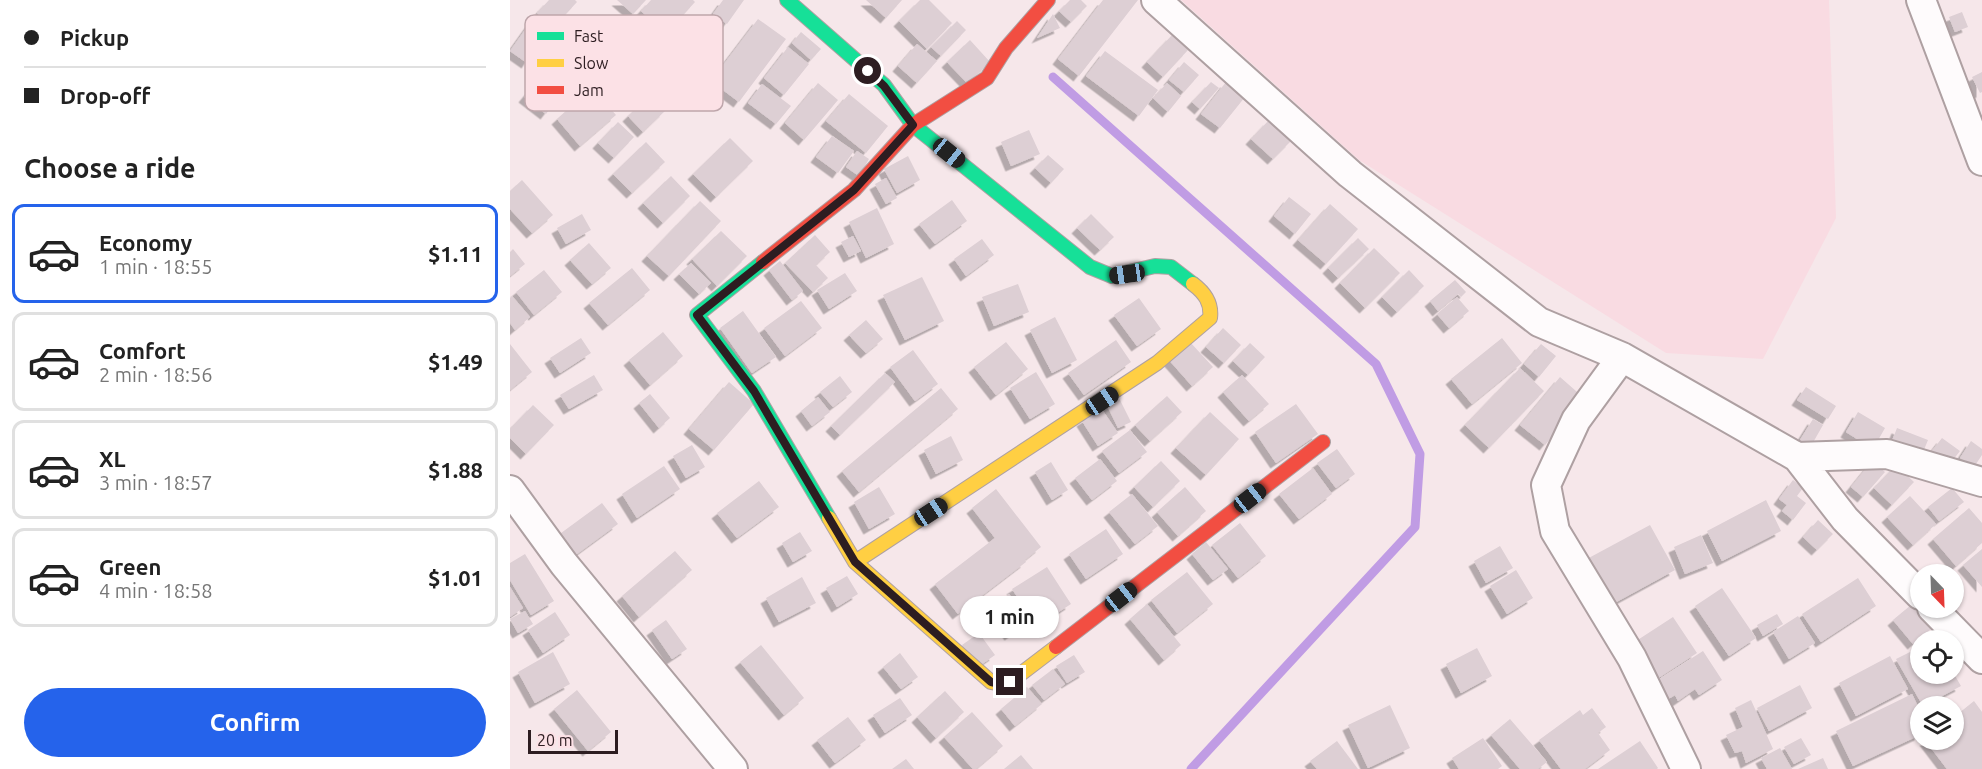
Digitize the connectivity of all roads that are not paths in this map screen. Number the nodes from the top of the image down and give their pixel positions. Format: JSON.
{"nodes":[{"id":1,"x":787,"y":0,"type":"edge"},
{"id":2,"x":1048,"y":0,"type":"edge"},
{"id":3,"x":1155,"y":0,"type":"edge"},
{"id":4,"x":1921,"y":0,"type":"edge"},
{"id":5,"x":913,"y":125,"type":"junction"},
{"id":6,"x":1982,"y":161,"type":"edge"},
{"id":7,"x":1622,"y":357,"type":"junction"},
{"id":8,"x":1323,"y":442,"type":"dead end"},
{"id":9,"x":1797,"y":457,"type":"junction"},
{"id":10,"x":1982,"y":482,"type":"edge"},
{"id":11,"x":510,"y":490,"type":"edge"},
{"id":12,"x":855,"y":562,"type":"junction"},
{"id":13,"x":1910,"y":586,"type":"edge"},
{"id":14,"x":1942,"y":618,"type":"edge"},
{"id":15,"x":1982,"y":659,"type":"edge"},
{"id":16,"x":733,"y":769,"type":"edge"},
{"id":17,"x":1686,"y":769,"type":"edge"}],
"edges":[{"from":1,"to":5,"type":"street"},
{"from":2,"to":5,"type":"street"},
{"from":3,"to":7,"type":"street"},
{"from":4,"to":6,"type":"street"},
{"from":5,"to":12,"type":"street"},
{"from":5,"to":12,"type":"street"},
{"from":7,"to":9,"type":"street"},
{"from":7,"to":17,"type":"street"},
{"from":8,"to":12,"type":"street"},
{"from":9,"to":10,"type":"street"},
{"from":9,"to":13,"type":"street"},
{"from":11,"to":16,"type":"street"},
{"from":14,"to":15,"type":"street"}]}
